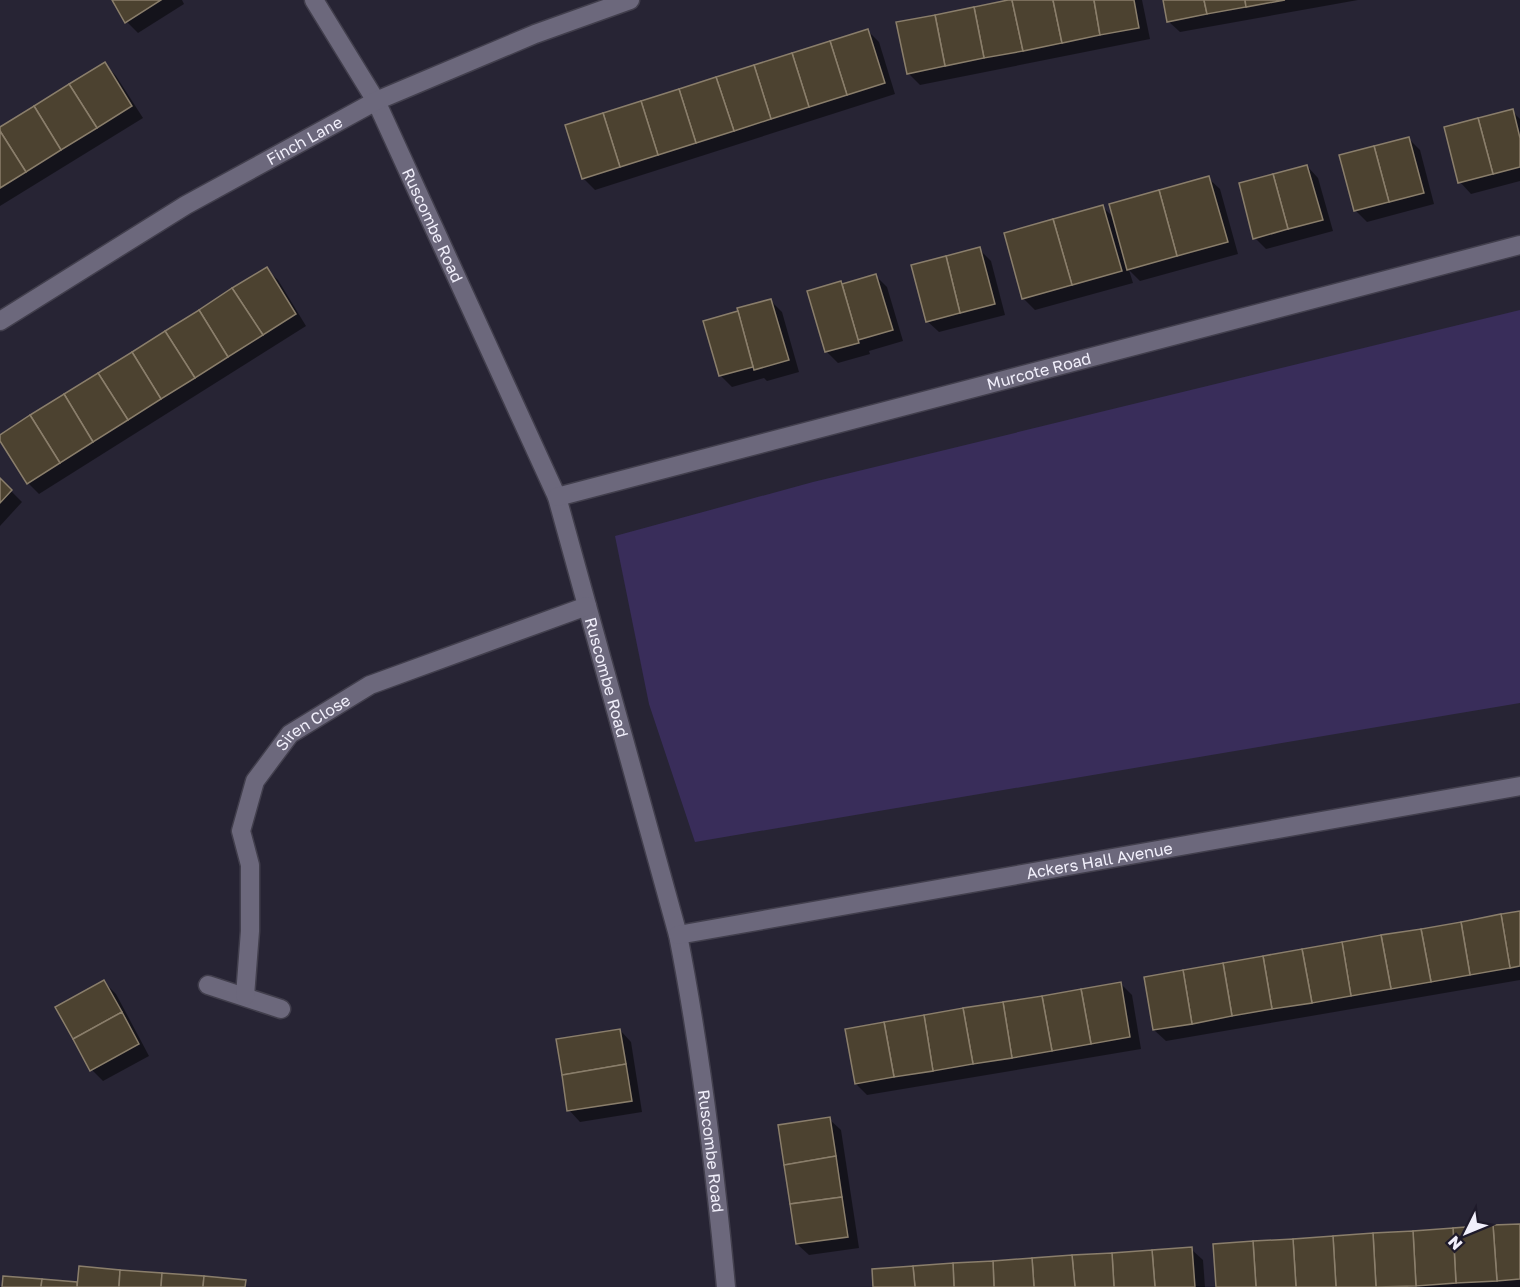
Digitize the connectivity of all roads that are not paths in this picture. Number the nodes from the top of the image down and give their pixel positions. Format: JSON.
{"nodes":[{"id":1,"x":314,"y":0,"type":"edge"},
{"id":2,"x":630,"y":0,"type":"edge"},
{"id":3,"x":376,"y":101,"type":"junction"},
{"id":4,"x":1520,"y":245,"type":"edge"},
{"id":5,"x":0,"y":321,"type":"edge"},
{"id":6,"x":557,"y":497,"type":"junction"},
{"id":7,"x":587,"y":606,"type":"junction"},
{"id":8,"x":1520,"y":786,"type":"edge"},
{"id":9,"x":678,"y":934,"type":"junction"},
{"id":10,"x":208,"y":985,"type":"dead end"},
{"id":11,"x":245,"y":996,"type":"junction"},
{"id":12,"x":281,"y":1009,"type":"dead end"},
{"id":13,"x":726,"y":1287,"type":"edge"}],
"edges":[{"from":1,"to":3,"type":"street","name":"Ruscombe Road"},
{"from":2,"to":3,"type":"street","name":"Finch Lane"},
{"from":3,"to":5,"type":"street","name":"Finch Lane"},
{"from":3,"to":6,"type":"street","name":"Ruscombe Road"},
{"from":4,"to":6,"type":"street","name":"Murcote Road"},
{"from":6,"to":7,"type":"street","name":"Ruscombe Road"},
{"from":7,"to":9,"type":"street","name":"Ruscombe Road"},
{"from":7,"to":11,"type":"street","name":"Siren Close"},
{"from":8,"to":9,"type":"street","name":"Ackers Hall Avenue"},
{"from":9,"to":13,"type":"street","name":"Ruscombe Road"},
{"from":10,"to":11,"type":"street"},
{"from":11,"to":12,"type":"street"}]}
